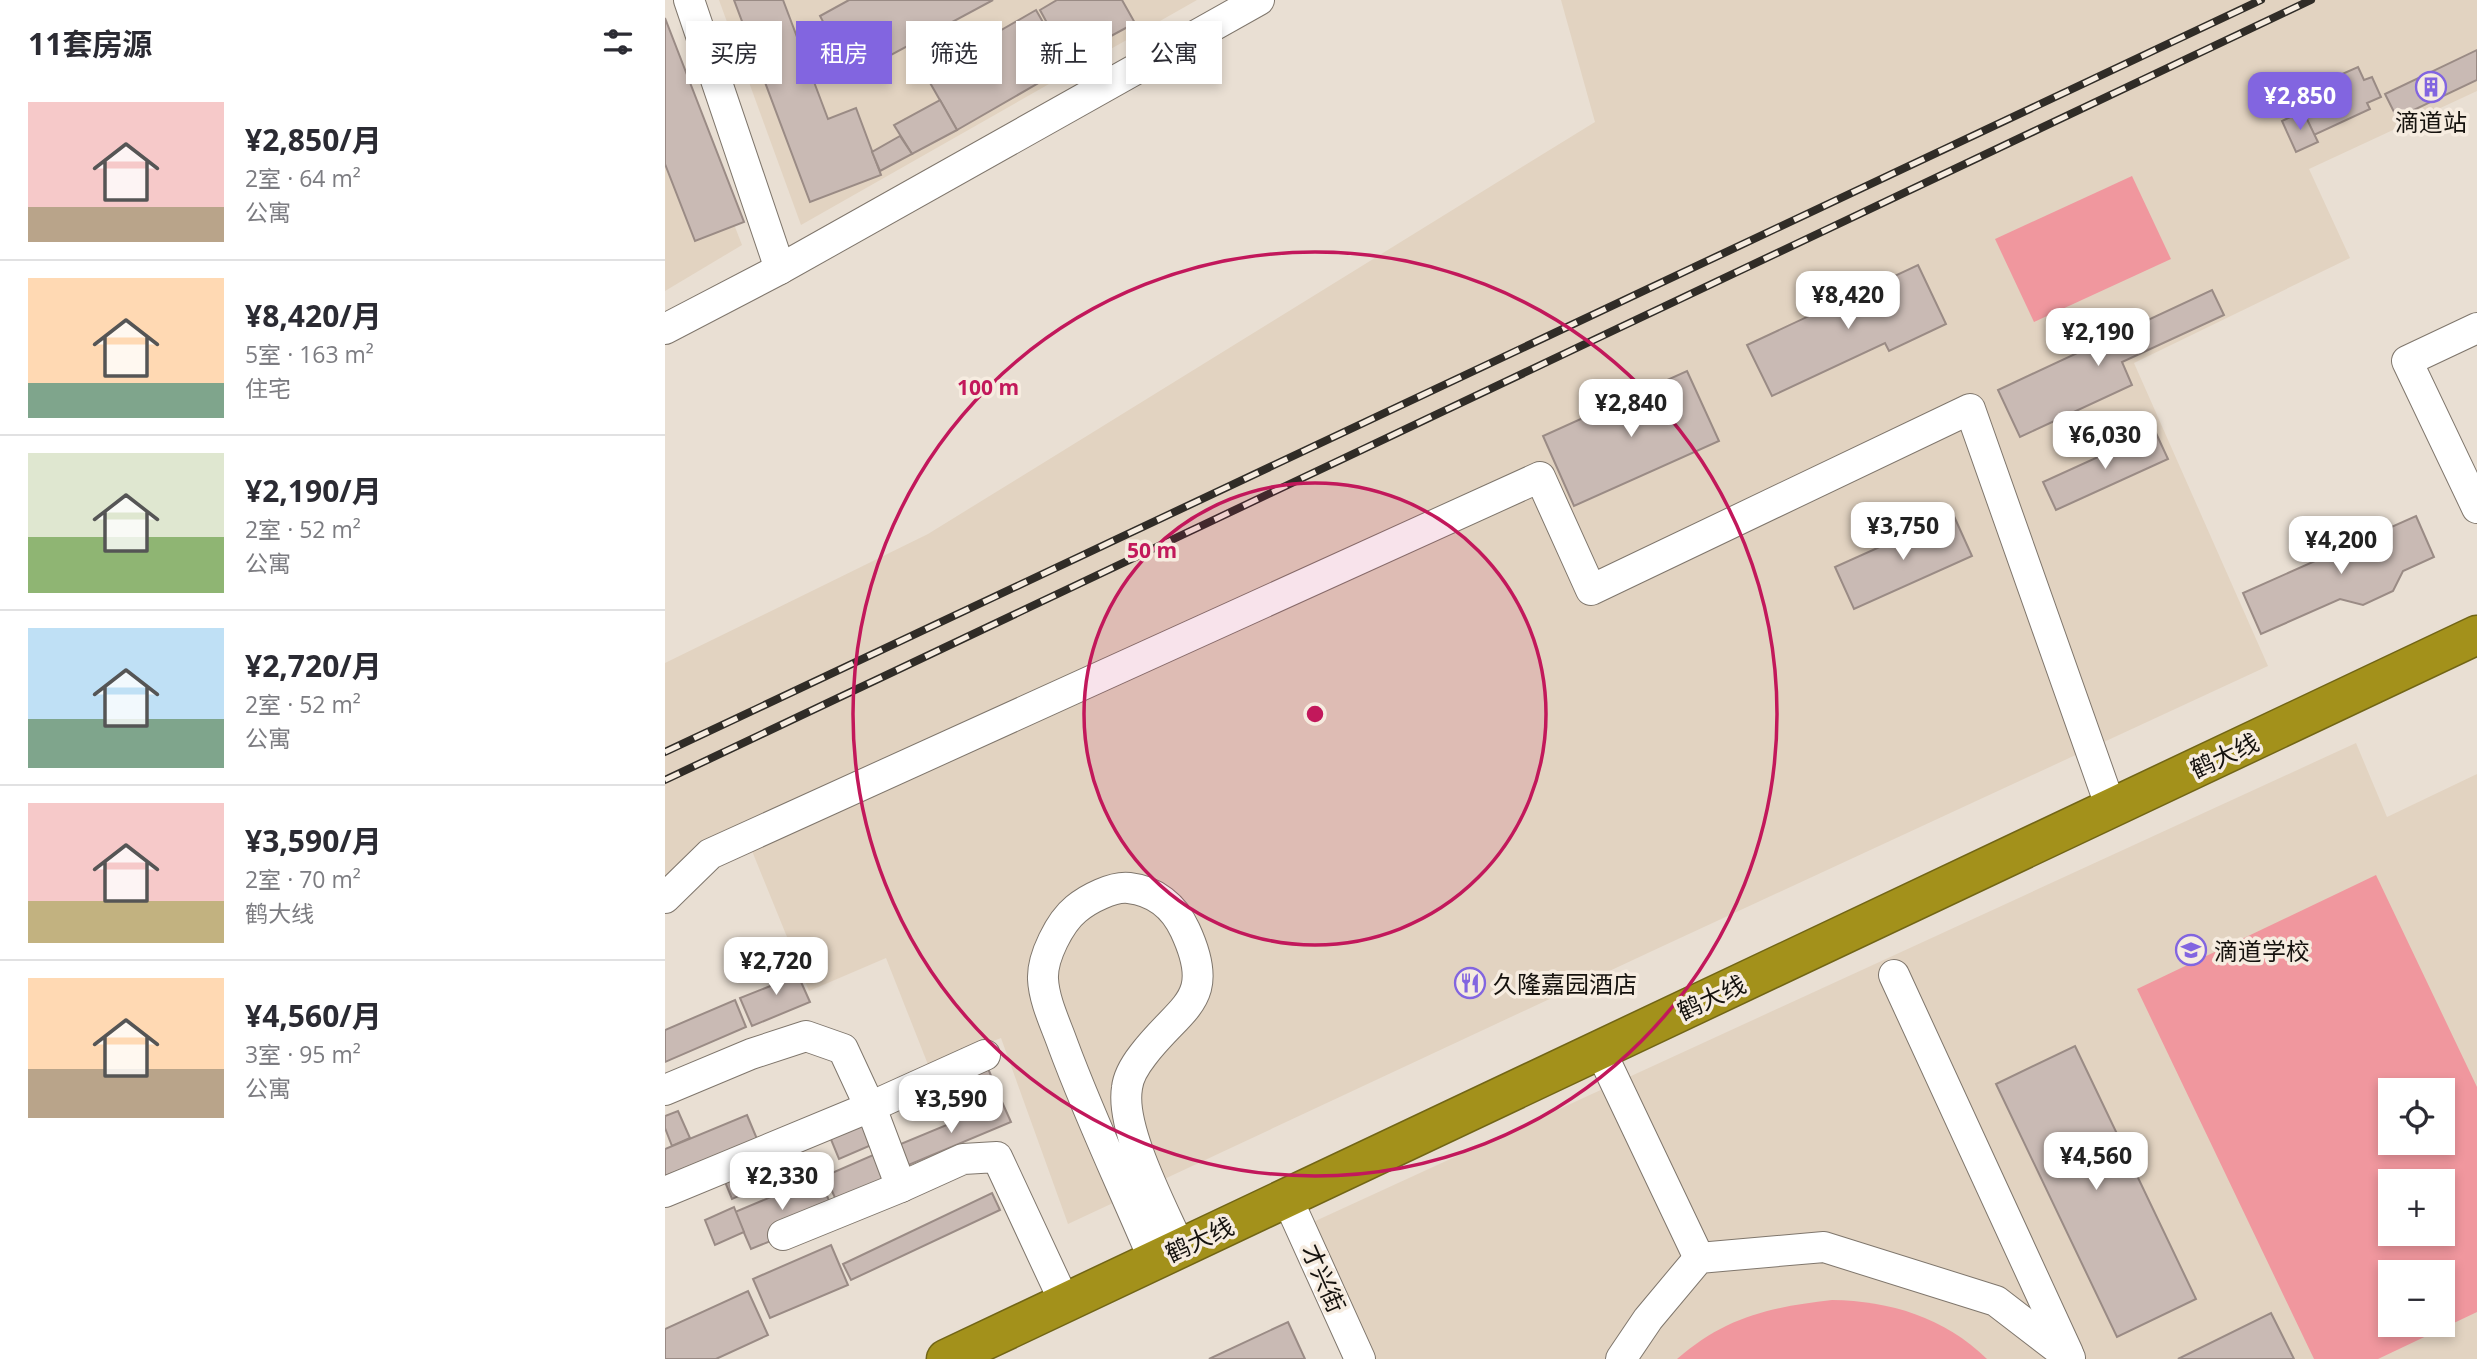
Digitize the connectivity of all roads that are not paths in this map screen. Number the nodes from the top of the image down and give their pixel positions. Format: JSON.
{"nodes":[{"id":1,"x":689,"y":0,"type":"edge"},
{"id":2,"x":1259,"y":0,"type":"edge"},
{"id":3,"x":779,"y":269,"type":"junction"},
{"id":4,"x":2477,"y":328,"type":"edge"},
{"id":5,"x":665,"y":329,"type":"edge"},
{"id":6,"x":2477,"y":508,"type":"edge"},
{"id":7,"x":2477,"y":635,"type":"edge"},
{"id":8,"x":2111,"y":808,"type":"junction"},
{"id":9,"x":665,"y":898,"type":"edge"},
{"id":10,"x":1894,"y":975,"type":"dead end"},
{"id":11,"x":1600,"y":1050,"type":"junction"},
{"id":12,"x":985,"y":1055,"type":"dead end"},
{"id":13,"x":665,"y":1090,"type":"edge"},
{"id":14,"x":870,"y":1107,"type":"junction"},
{"id":15,"x":901,"y":1187,"type":"junction"},
{"id":16,"x":665,"y":1192,"type":"edge"},
{"id":17,"x":1287,"y":1198,"type":"junction"},
{"id":18,"x":783,"y":1235,"type":"dead end"},
{"id":19,"x":1167,"y":1254,"type":"junction"},
{"id":20,"x":1699,"y":1258,"type":"junction"},
{"id":21,"x":1065,"y":1303,"type":"junction"},
{"id":22,"x":946,"y":1359,"type":"edge"},
{"id":23,"x":1360,"y":1359,"type":"edge"},
{"id":24,"x":1621,"y":1359,"type":"edge"},
{"id":25,"x":2071,"y":1359,"type":"edge"}],
"edges":[{"from":1,"to":3,"type":"street"},
{"from":2,"to":3,"type":"street"},
{"from":3,"to":5,"type":"street"},
{"from":4,"to":6,"type":"street"},
{"from":7,"to":8,"type":"highway","name":"鹤大线"},
{"from":8,"to":9,"type":"street"},
{"from":8,"to":11,"type":"highway","name":"鹤大线"},
{"from":10,"to":25,"type":"street"},
{"from":11,"to":17,"type":"highway","name":"鹤大线"},
{"from":11,"to":20,"type":"street"},
{"from":12,"to":14,"type":"street"},
{"from":13,"to":14,"type":"street"},
{"from":14,"to":15,"type":"street"},
{"from":14,"to":16,"type":"street"},
{"from":15,"to":18,"type":"street"},
{"from":15,"to":21,"type":"street"},
{"from":17,"to":19,"type":"highway","name":"鹤大线"},
{"from":17,"to":23,"type":"street","name":"才兴街"},
{"from":19,"to":19,"type":"street"},
{"from":19,"to":21,"type":"highway","name":"鹤大线"},
{"from":20,"to":24,"type":"street"},
{"from":20,"to":25,"type":"street"},
{"from":21,"to":22,"type":"highway","name":"鹤大线"}]}
